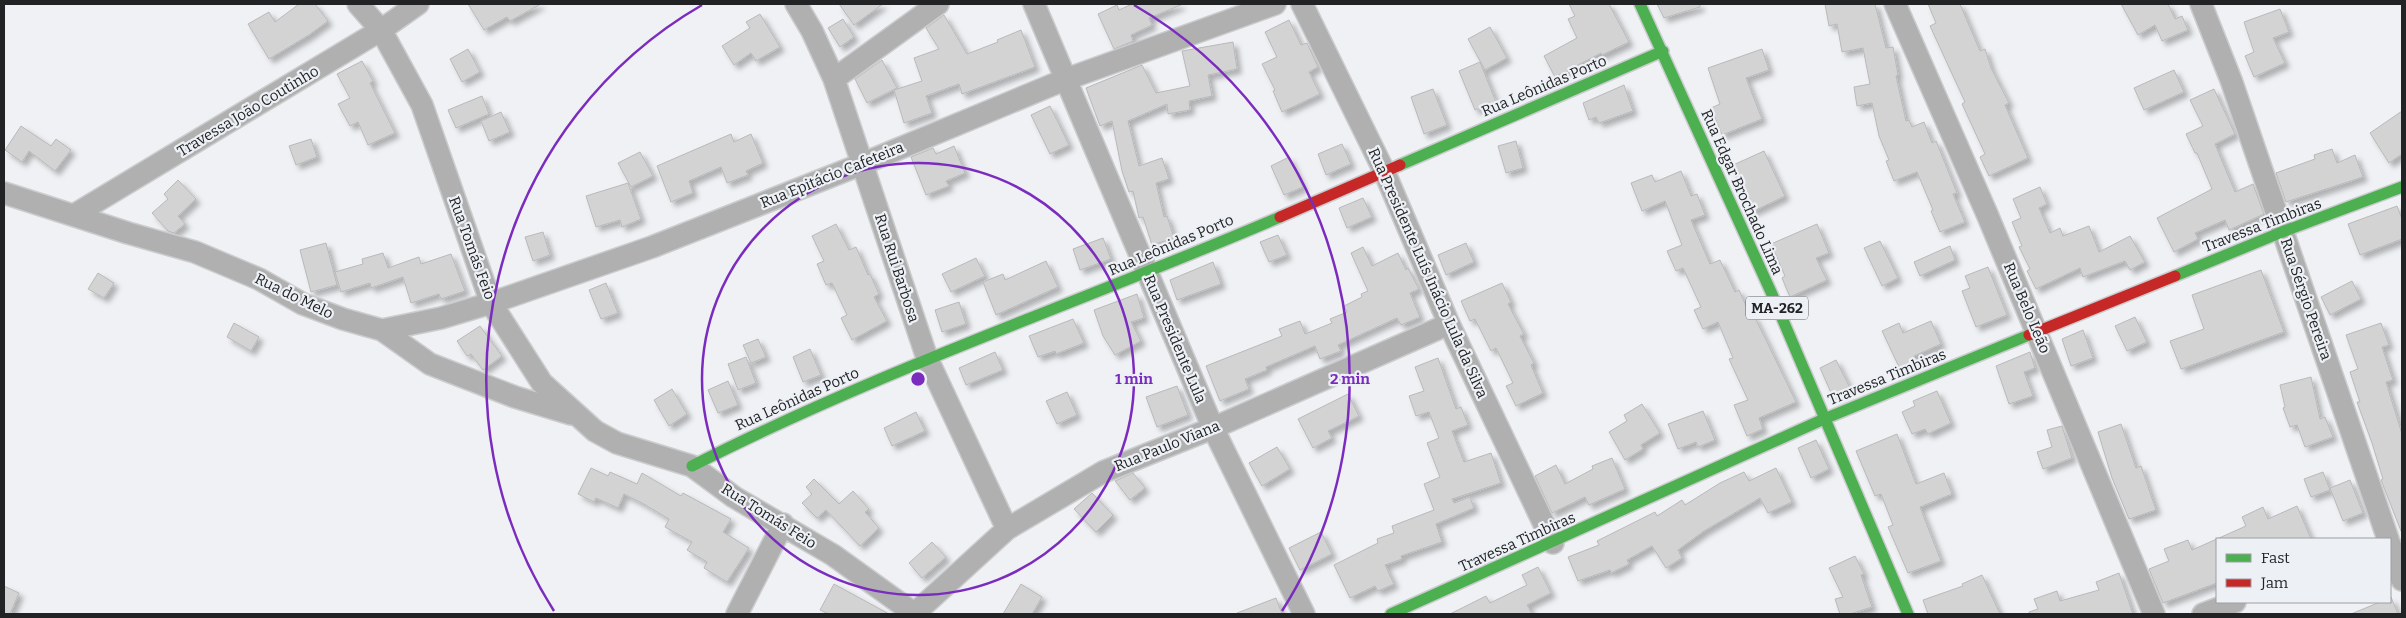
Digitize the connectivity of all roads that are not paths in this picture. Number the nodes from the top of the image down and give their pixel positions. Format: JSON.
{"nodes":[{"id":1,"x":358,"y":4,"type":"edge"},
{"id":2,"x":418,"y":4,"type":"edge"},
{"id":3,"x":796,"y":4,"type":"edge"},
{"id":4,"x":938,"y":4,"type":"edge"},
{"id":5,"x":1034,"y":4,"type":"edge"},
{"id":6,"x":1275,"y":4,"type":"edge"},
{"id":7,"x":1302,"y":4,"type":"edge"},
{"id":8,"x":1640,"y":4,"type":"edge"},
{"id":9,"x":1896,"y":4,"type":"edge"},
{"id":10,"x":2201,"y":4,"type":"edge"},
{"id":11,"x":381,"y":30,"type":"junction"},
{"id":12,"x":1662,"y":51,"type":"junction"},
{"id":13,"x":834,"y":79,"type":"junction"},
{"id":14,"x":1064,"y":80,"type":"junction"},
{"id":15,"x":862,"y":164,"type":"junction"},
{"id":16,"x":1384,"y":170,"type":"junction"},
{"id":17,"x":2402,"y":187,"type":"edge"},
{"id":18,"x":4,"y":193,"type":"edge"},
{"id":19,"x":74,"y":215,"type":"junction"},
{"id":20,"x":2282,"y":232,"type":"junction"},
{"id":21,"x":1146,"y":273,"type":"junction"},
{"id":22,"x":491,"y":303,"type":"junction"},
{"id":23,"x":1449,"y":324,"type":"junction"},
{"id":24,"x":382,"y":330,"type":"junction"},
{"id":25,"x":2036,"y":331,"type":"junction"},
{"id":26,"x":927,"y":358,"type":"junction"},
{"id":27,"x":576,"y":416,"type":"junction"},
{"id":28,"x":1824,"y":419,"type":"junction"},
{"id":29,"x":1213,"y":428,"type":"junction"},
{"id":30,"x":692,"y":466,"type":"junction"},
{"id":31,"x":783,"y":524,"type":"junction"},
{"id":32,"x":1007,"y":529,"type":"junction"},
{"id":33,"x":2388,"y":538,"type":"edge"},
{"id":34,"x":1553,"y":543,"type":"junction"},
{"id":35,"x":2391,"y":548,"type":"edge"},
{"id":36,"x":2402,"y":580,"type":"edge"},
{"id":37,"x":2232,"y":603,"type":"edge"},
{"id":38,"x":737,"y":614,"type":"edge"},
{"id":39,"x":915,"y":614,"type":"edge"},
{"id":40,"x":1304,"y":614,"type":"edge"},
{"id":41,"x":1391,"y":614,"type":"edge"},
{"id":42,"x":1908,"y":614,"type":"edge"},
{"id":43,"x":2154,"y":614,"type":"edge"},
{"id":44,"x":2203,"y":614,"type":"edge"}],
"edges":[{"from":1,"to":11,"type":"street","name":"Rua Tomás Feio"},
{"from":2,"to":11,"type":"street","name":"Travessa João Coutinho"},
{"from":3,"to":13,"type":"street","name":"Rua Rui Barbosa"},
{"from":4,"to":13,"type":"street"},
{"from":5,"to":14,"type":"street","name":"Rua Presidente Lula"},
{"from":6,"to":14,"type":"street","name":"Rua Epitácio Cafeteira"},
{"from":7,"to":16,"type":"street","name":"Rua Presidente Luís Inácio Lula da Silva"},
{"from":8,"to":12,"type":"street","name":"Rua Edgar Brochado Lima","number":"MA-262"},
{"from":9,"to":25,"type":"street","name":"Rua Belo Leão"},
{"from":10,"to":20,"type":"street","name":"Rua Sérgio Pereira"},
{"from":11,"to":19,"type":"street","name":"Travessa João Coutinho"},
{"from":11,"to":22,"type":"street","name":"Rua Tomás Feio"},
{"from":12,"to":16,"type":"street","name":"Rua Leônidas Porto"},
{"from":12,"to":28,"type":"street","name":"Rua Edgar Brochado Lima","number":"MA-262"},
{"from":13,"to":15,"type":"street","name":"Rua Rui Barbosa"},
{"from":14,"to":15,"type":"street","name":"Rua Epitácio Cafeteira"},
{"from":14,"to":21,"type":"street","name":"Rua Presidente Lula"},
{"from":15,"to":22,"type":"street","name":"Rua Epitácio Cafeteira"},
{"from":15,"to":26,"type":"street","name":"Rua Rui Barbosa"},
{"from":16,"to":21,"type":"street","name":"Rua Leônidas Porto"},
{"from":16,"to":23,"type":"street","name":"Rua Presidente Luís Inácio Lula da Silva"},
{"from":17,"to":20,"type":"street","name":"Travessa Timbiras"},
{"from":18,"to":19,"type":"street","name":"Rua do Melo"},
{"from":19,"to":24,"type":"street","name":"Rua do Melo"},
{"from":20,"to":25,"type":"street","name":"Travessa Timbiras"},
{"from":20,"to":33,"type":"street","name":"Rua Sérgio Pereira"},
{"from":21,"to":26,"type":"street","name":"Rua Leônidas Porto"},
{"from":21,"to":29,"type":"street","name":"Rua Presidente Lula"},
{"from":22,"to":24,"type":"street","name":"Rua Epitácio Cafeteira"},
{"from":22,"to":27,"type":"street","name":"Rua Tomás Feio"},
{"from":23,"to":29,"type":"street","name":"Rua Paulo Viana"},
{"from":23,"to":34,"type":"street","name":"Rua Presidente Luís Inácio Lula da Silva"},
{"from":24,"to":27,"type":"street","name":"Rua do Melo"},
{"from":25,"to":28,"type":"street","name":"Travessa Timbiras"},
{"from":25,"to":43,"type":"street","name":"Rua Belo Leão"},
{"from":26,"to":30,"type":"street","name":"Rua Leônidas Porto"},
{"from":26,"to":32,"type":"street","name":"Rua Rui Barbosa"},
{"from":27,"to":30,"type":"street","name":"Rua Tomás Feio"},
{"from":28,"to":34,"type":"street","name":"Travessa Timbiras"},
{"from":28,"to":42,"type":"street","name":"Rua Edgar Brochado Lima","number":"MA-262"},
{"from":29,"to":32,"type":"street","name":"Rua Paulo Viana"},
{"from":29,"to":40,"type":"street","name":"Rua Presidente Lula"},
{"from":30,"to":31,"type":"street","name":"Rua Tomás Feio"},
{"from":31,"to":38,"type":"street"},
{"from":31,"to":39,"type":"street","name":"Rua Tomás Feio"},
{"from":32,"to":39,"type":"street","name":"Rua Paulo Viana"},
{"from":34,"to":41,"type":"street","name":"Travessa Timbiras"},
{"from":35,"to":36,"type":"street","name":"Rua Sérgio Pereira"},
{"from":37,"to":44,"type":"street"}]}
